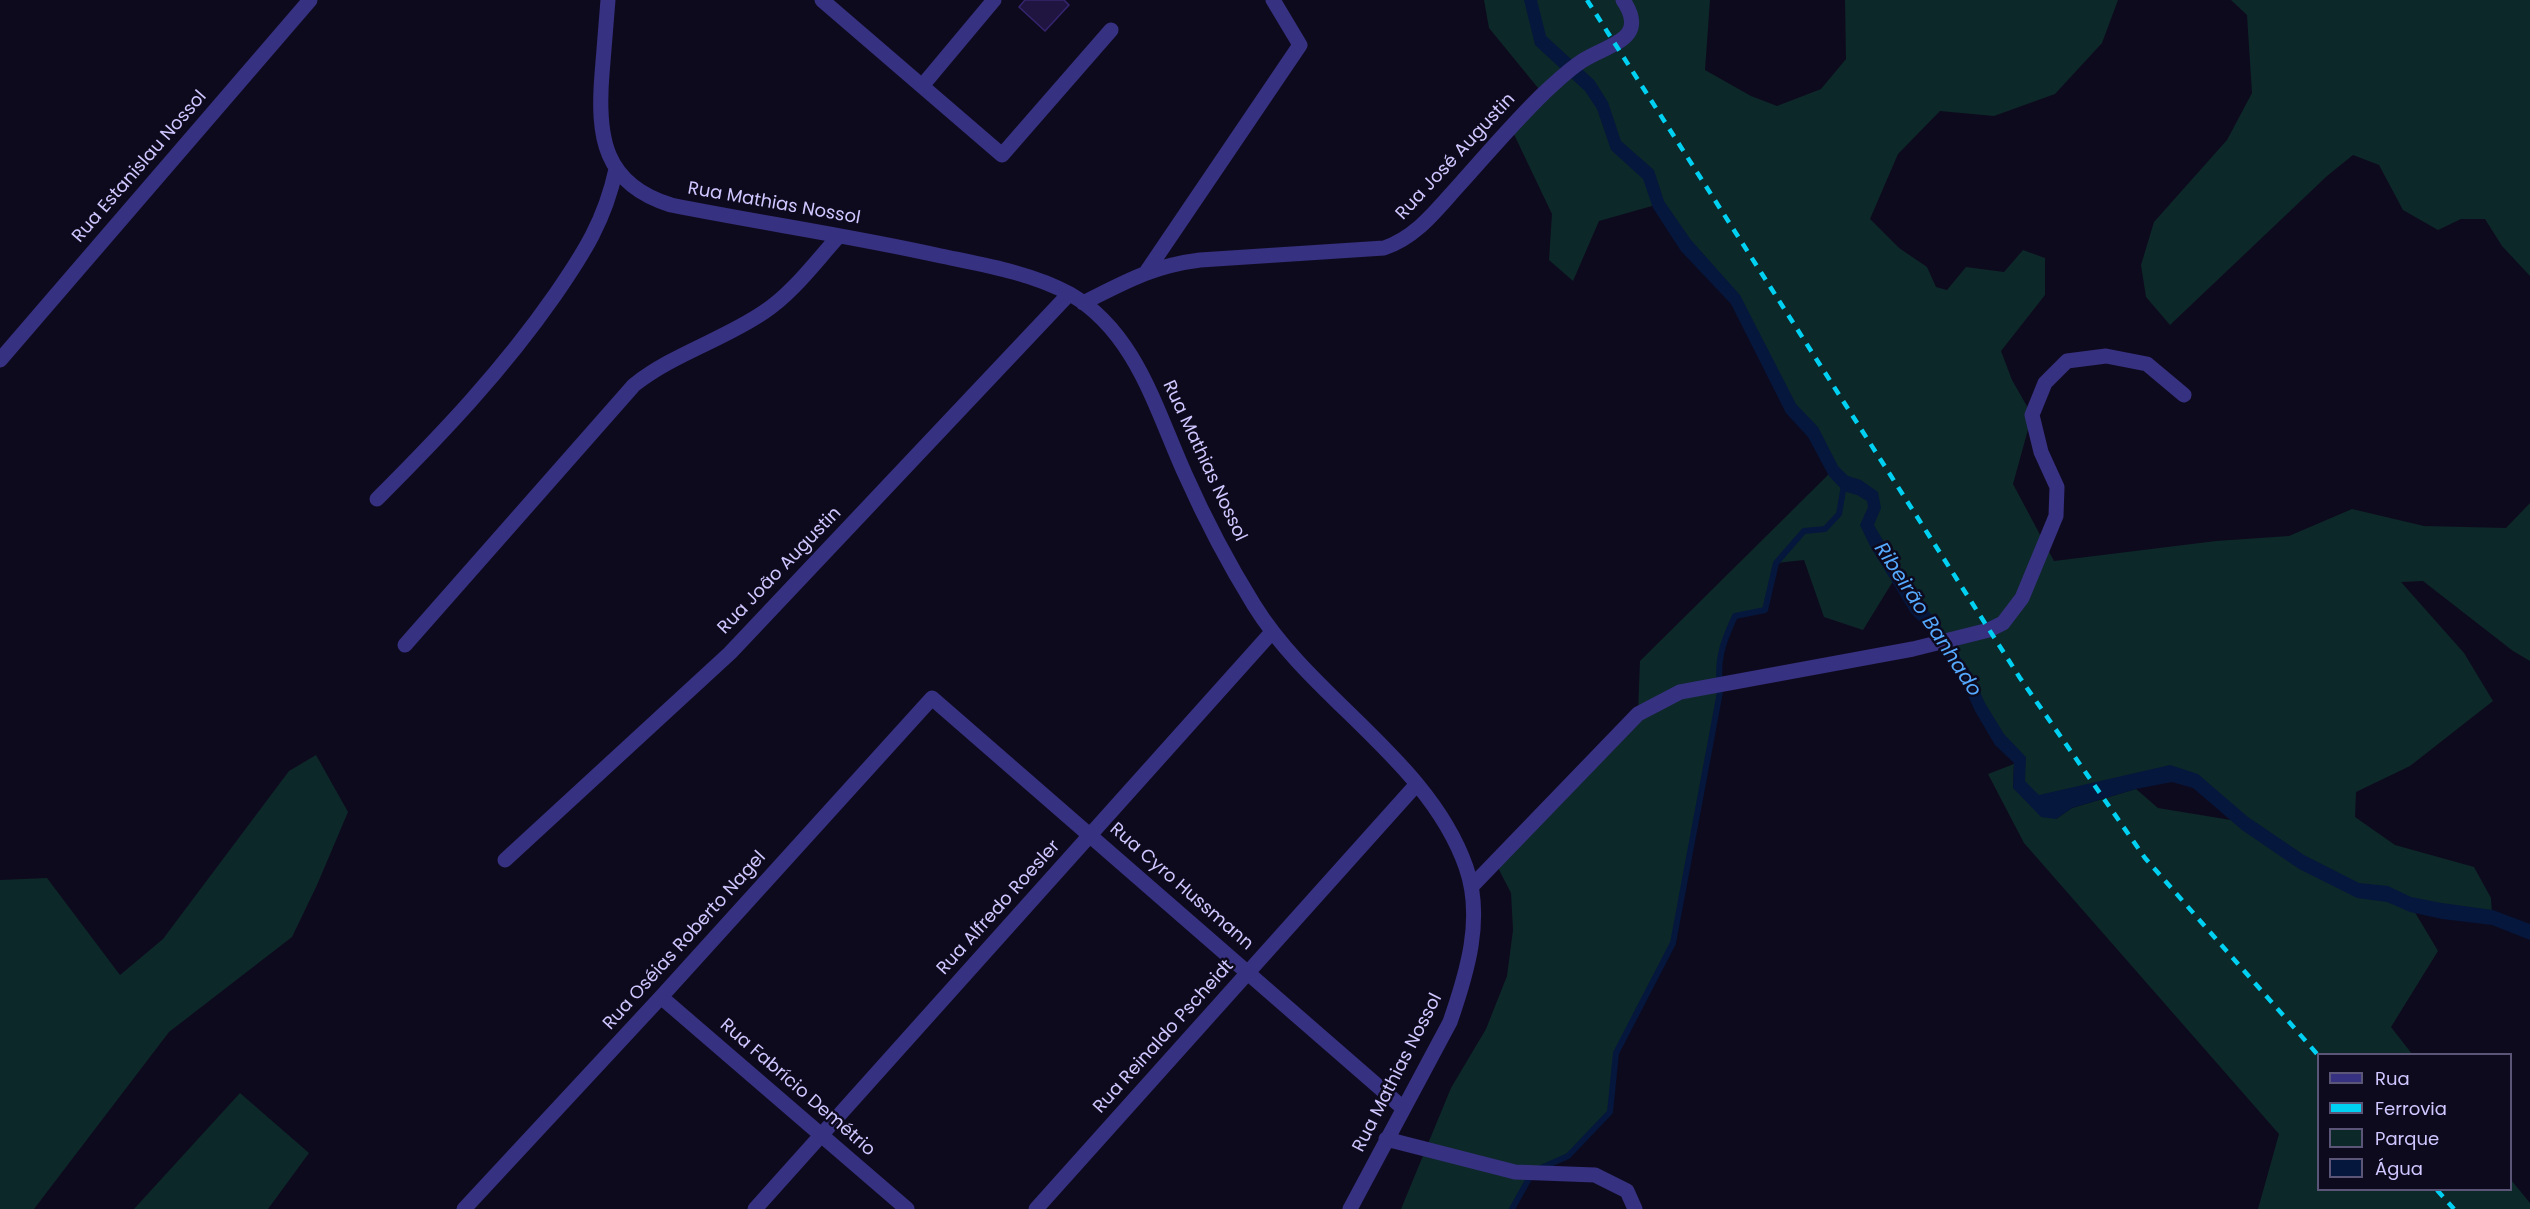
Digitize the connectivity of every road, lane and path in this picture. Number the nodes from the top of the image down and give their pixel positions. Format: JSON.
{"nodes":[{"id":1,"x":310,"y":0,"type":"edge"},
{"id":2,"x":608,"y":0,"type":"edge"},
{"id":3,"x":822,"y":0,"type":"edge"},
{"id":4,"x":994,"y":0,"type":"edge"},
{"id":5,"x":1273,"y":0,"type":"edge"},
{"id":6,"x":1623,"y":0,"type":"edge"},
{"id":7,"x":1111,"y":30,"type":"dead end"},
{"id":8,"x":922,"y":86,"type":"junction"},
{"id":9,"x":616,"y":169,"type":"junction"},
{"id":10,"x":839,"y":236,"type":"junction"},
{"id":11,"x":1147,"y":271,"type":"junction"},
{"id":12,"x":1070,"y":294,"type":"junction"},
{"id":13,"x":1083,"y":303,"type":"junction"},
{"id":14,"x":0,"y":360,"type":"edge"},
{"id":15,"x":2184,"y":395,"type":"dead end"},
{"id":16,"x":377,"y":499,"type":"dead end"},
{"id":17,"x":1272,"y":632,"type":"junction"},
{"id":18,"x":405,"y":645,"type":"dead end"},
{"id":19,"x":932,"y":698,"type":"joint"},
{"id":20,"x":1416,"y":785,"type":"junction"},
{"id":21,"x":1091,"y":835,"type":"junction"},
{"id":22,"x":505,"y":860,"type":"dead end"},
{"id":23,"x":1472,"y":886,"type":"junction"},
{"id":24,"x":1248,"y":972,"type":"junction"},
{"id":25,"x":661,"y":997,"type":"junction"},
{"id":26,"x":1403,"y":1108,"type":"junction"},
{"id":27,"x":821,"y":1135,"type":"junction"},
{"id":28,"x":1386,"y":1139,"type":"junction"},
{"id":29,"x":464,"y":1209,"type":"edge"},
{"id":30,"x":755,"y":1209,"type":"edge"},
{"id":31,"x":907,"y":1209,"type":"edge"},
{"id":32,"x":1036,"y":1209,"type":"edge"},
{"id":33,"x":1350,"y":1209,"type":"edge"},
{"id":34,"x":1635,"y":1209,"type":"edge"}],
"edges":[{"from":1,"to":14,"type":"street","name":"Rua Estanislau Nossol"},
{"from":2,"to":9,"type":"street","name":"Rua Mathias Nossol"},
{"from":3,"to":8,"type":"street"},
{"from":4,"to":8,"type":"street"},
{"from":5,"to":11,"type":"street"},
{"from":6,"to":11,"type":"street","name":"Rua José Augustin"},
{"from":7,"to":8,"type":"street"},
{"from":9,"to":10,"type":"street","name":"Rua Mathias Nossol"},
{"from":9,"to":16,"type":"street"},
{"from":10,"to":12,"type":"street","name":"Rua Mathias Nossol"},
{"from":10,"to":18,"type":"street"},
{"from":11,"to":13,"type":"street","name":"Rua José Augustin"},
{"from":12,"to":13,"type":"street","name":"Rua Mathias Nossol"},
{"from":12,"to":22,"type":"street","name":"Rua João Augustin"},
{"from":13,"to":17,"type":"street","name":"Rua Mathias Nossol"},
{"from":15,"to":23,"type":"street"},
{"from":17,"to":20,"type":"street","name":"Rua Mathias Nossol"},
{"from":17,"to":21,"type":"street","name":"Rua Alfredo Roesler"},
{"from":19,"to":21,"type":"street","name":"Rua Cyro Hussmann"},
{"from":19,"to":25,"type":"street","name":"Rua Oséias Roberto Nagel"},
{"from":20,"to":23,"type":"street","name":"Rua Mathias Nossol"},
{"from":20,"to":24,"type":"street","name":"Rua Reinaldo Pscheidt"},
{"from":21,"to":24,"type":"street","name":"Rua Cyro Hussmann"},
{"from":21,"to":27,"type":"street","name":"Rua Alfredo Roesler"},
{"from":23,"to":26,"type":"street","name":"Rua Mathias Nossol"},
{"from":24,"to":26,"type":"street","name":"Rua Cyro Hussmann"},
{"from":24,"to":32,"type":"street","name":"Rua Reinaldo Pscheidt"},
{"from":25,"to":27,"type":"street","name":"Rua Fabrício Demétrio"},
{"from":25,"to":29,"type":"street","name":"Rua Oséias Roberto Nagel"},
{"from":26,"to":28,"type":"street","name":"Rua Mathias Nossol"},
{"from":27,"to":30,"type":"street","name":"Rua Alfredo Roesler"},
{"from":27,"to":31,"type":"street","name":"Rua Fabrício Demétrio"},
{"from":28,"to":33,"type":"street","name":"Rua Mathias Nossol"},
{"from":28,"to":34,"type":"street"}]}
